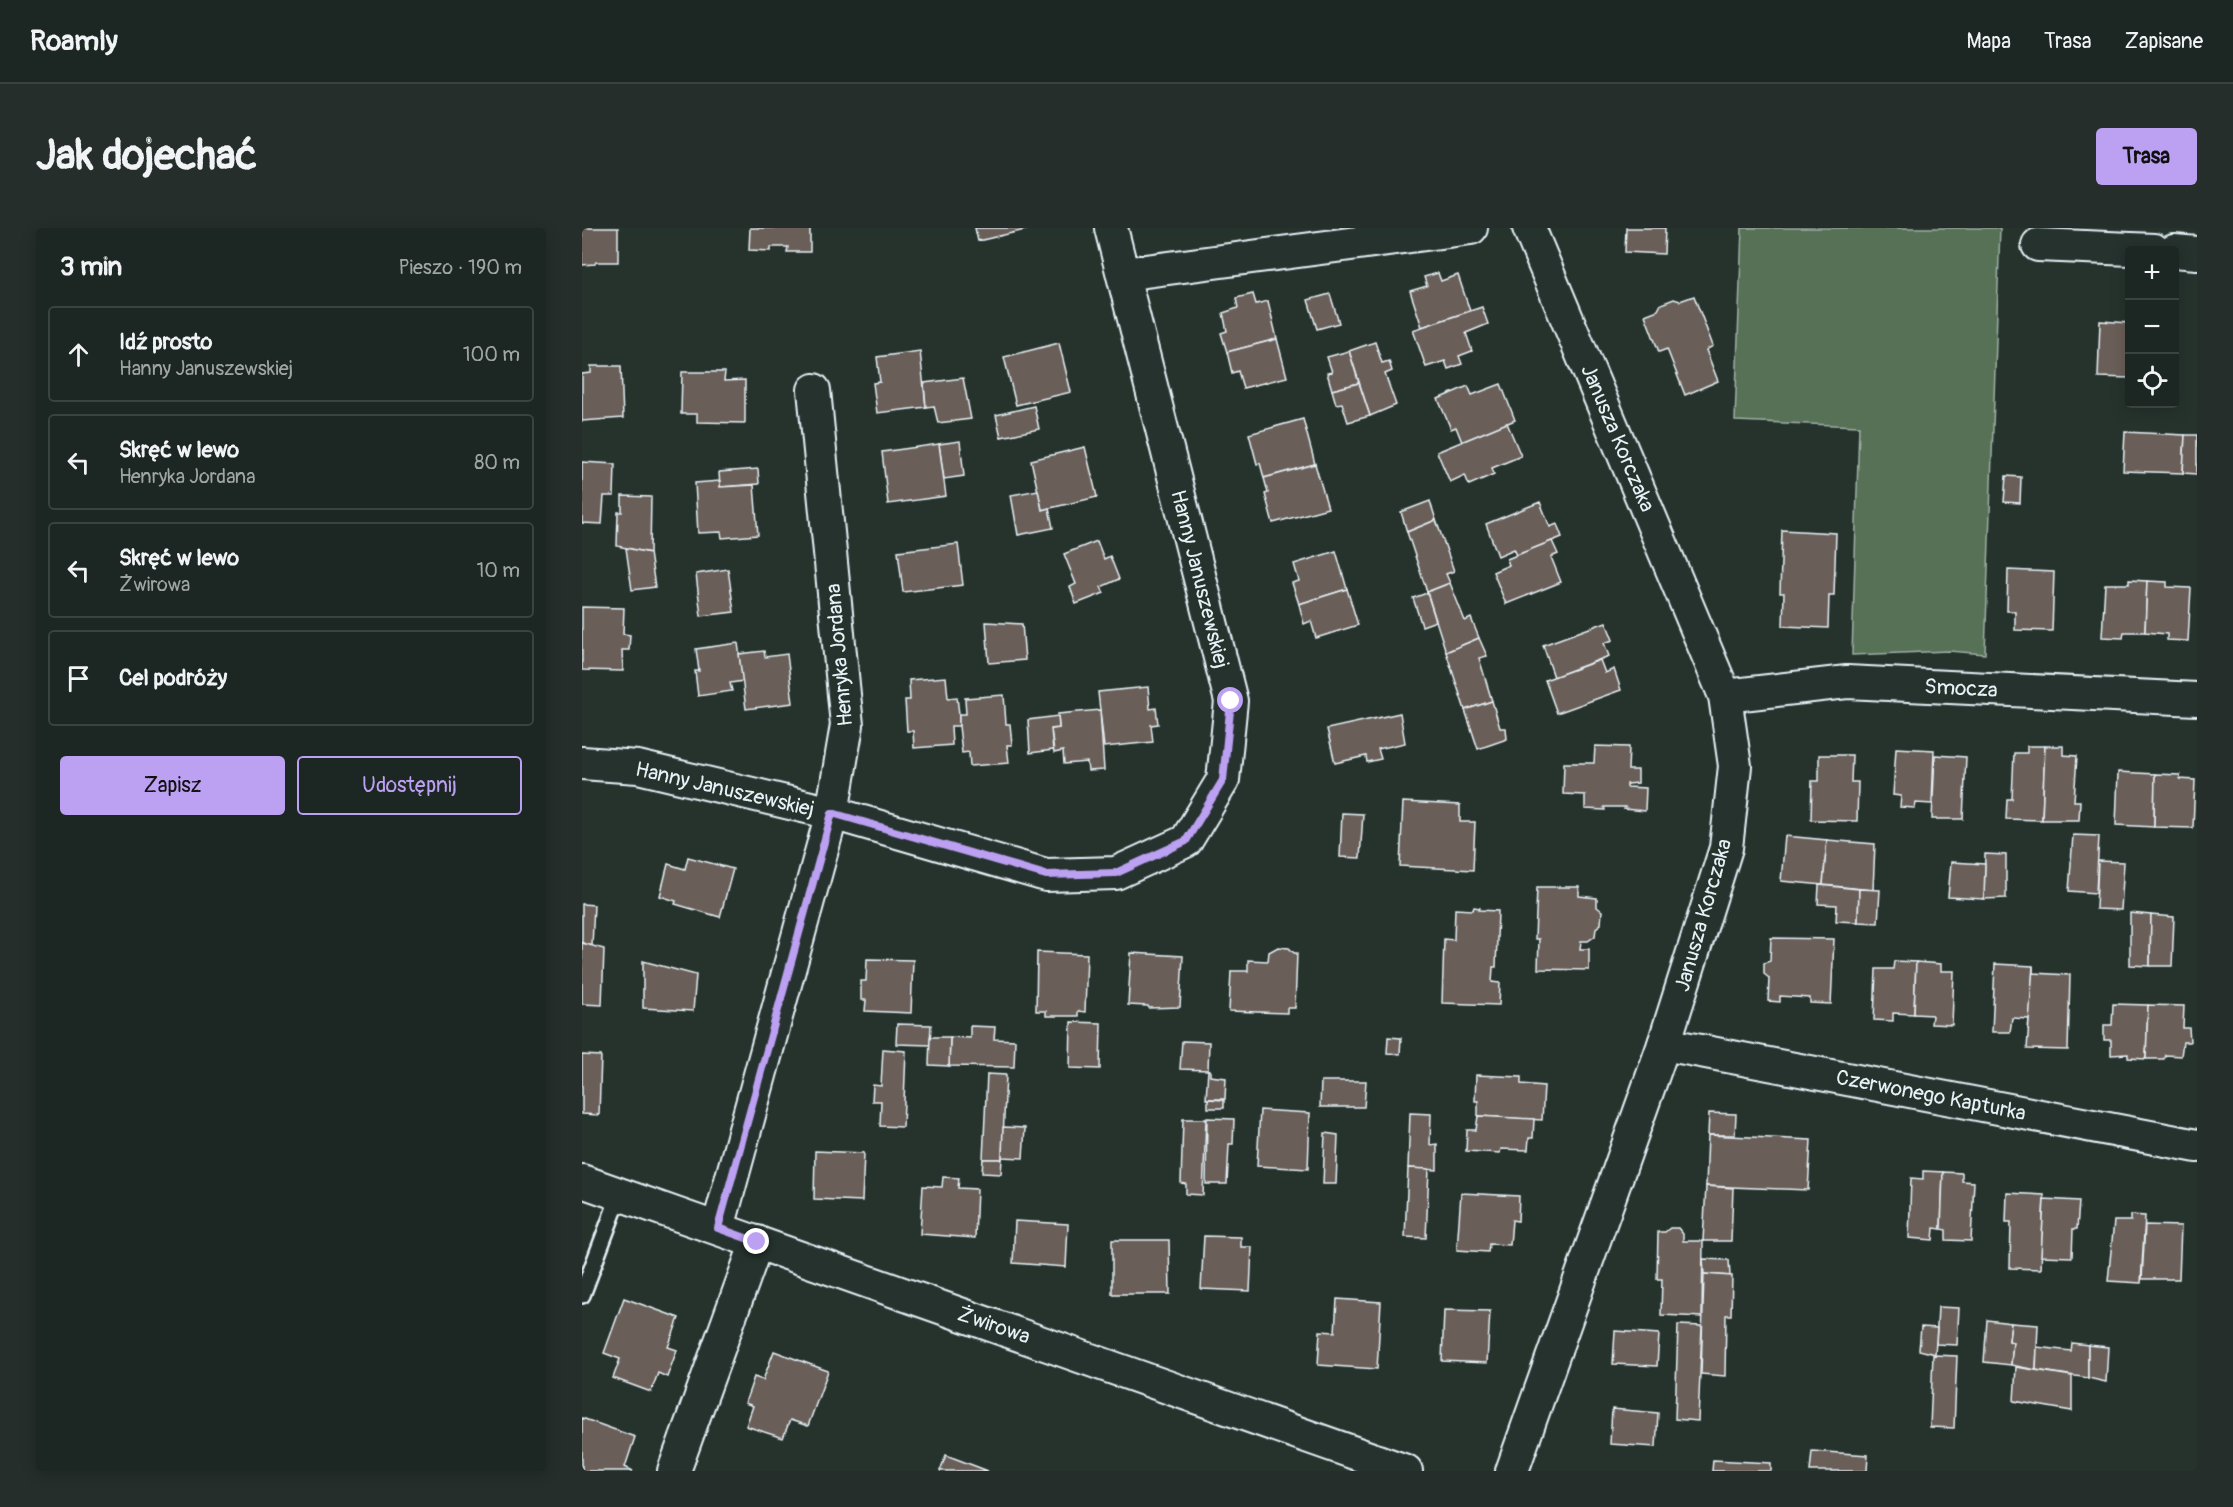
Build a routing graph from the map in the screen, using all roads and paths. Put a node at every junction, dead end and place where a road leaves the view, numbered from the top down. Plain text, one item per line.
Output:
1 (1111, 228) edge
2 (1471, 228) edge
3 (1529, 228) edge
4 (2038, 245) dead end
5 (2125, 249) edge
6 (2179, 252) edge
7 (2197, 253) edge
8 (1123, 274) junction
9 (814, 390) dead end
10 (1725, 696) junction
11 (2197, 699) edge
12 (582, 763) edge
13 (832, 813) junction
14 (1664, 1044) junction
15 (2197, 1146) edge
16 (582, 1181) edge
17 (620, 1194) junction
18 (718, 1228) junction
19 (757, 1242) junction
20 (582, 1295) edge
21 (674, 1471) edge
22 (1406, 1471) edge
23 (1512, 1471) edge

1 - 8 street, Hanny Januszewskiej
2 - 8 street
3 - 10 street, Janusza Korczaka
4 - 5 street
6 - 7 street
8 - 13 street, Hanny Januszewskiej
9 - 13 street, Henryka Jordana
10 - 11 street, Smocza
10 - 14 street, Janusza Korczaka
12 - 13 street, Hanny Januszewskiej
13 - 18 street, Henryka Jordana
14 - 15 street, Czerwonego Kapturka
14 - 23 street, Janusza Korczaka
16 - 17 street, Żwirowa
17 - 18 street, Żwirowa
17 - 20 lane
18 - 19 street, Żwirowa
19 - 21 street
19 - 22 street, Żwirowa

